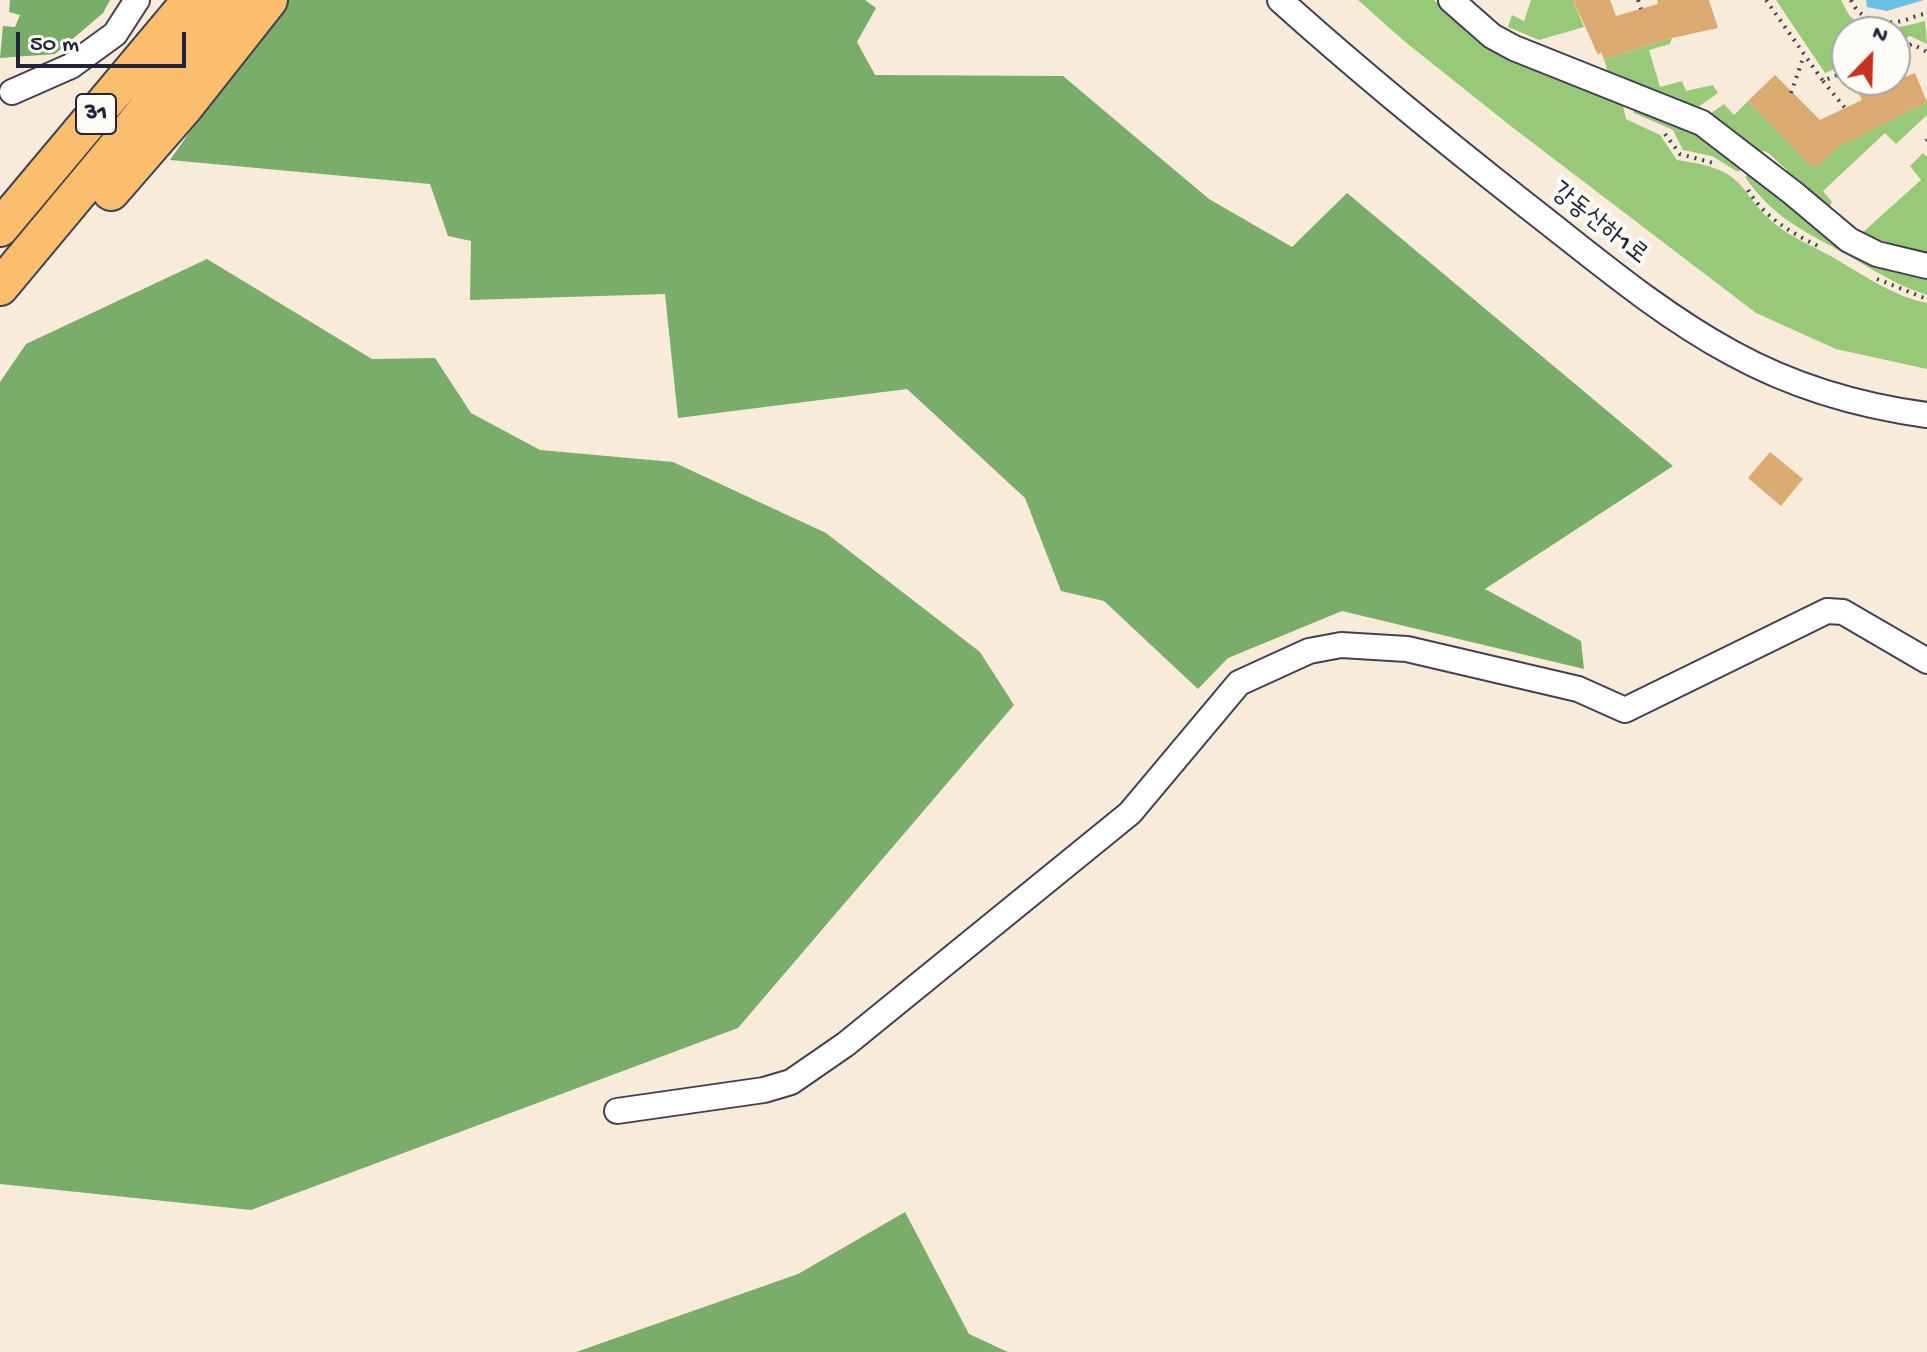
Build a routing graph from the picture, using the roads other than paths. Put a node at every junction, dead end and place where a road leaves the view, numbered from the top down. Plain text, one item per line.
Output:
1 (137, 0) edge
2 (232, 0) edge
3 (269, 0) edge
4 (1280, 0) edge
5 (1451, 0) edge
6 (184, 7) edge
7 (12, 92) dead end
8 (0, 228) edge
9 (29, 252) junction
10 (1927, 266) edge
11 (0, 287) edge
12 (1927, 415) edge
13 (1927, 661) edge
14 (617, 1111) dead end

1 - 7 street
2 - 9 highway
3 - 9 highway
4 - 12 street, 강동산하1로
5 - 10 street
6 - 8 highway, 31
9 - 11 highway
13 - 14 street

